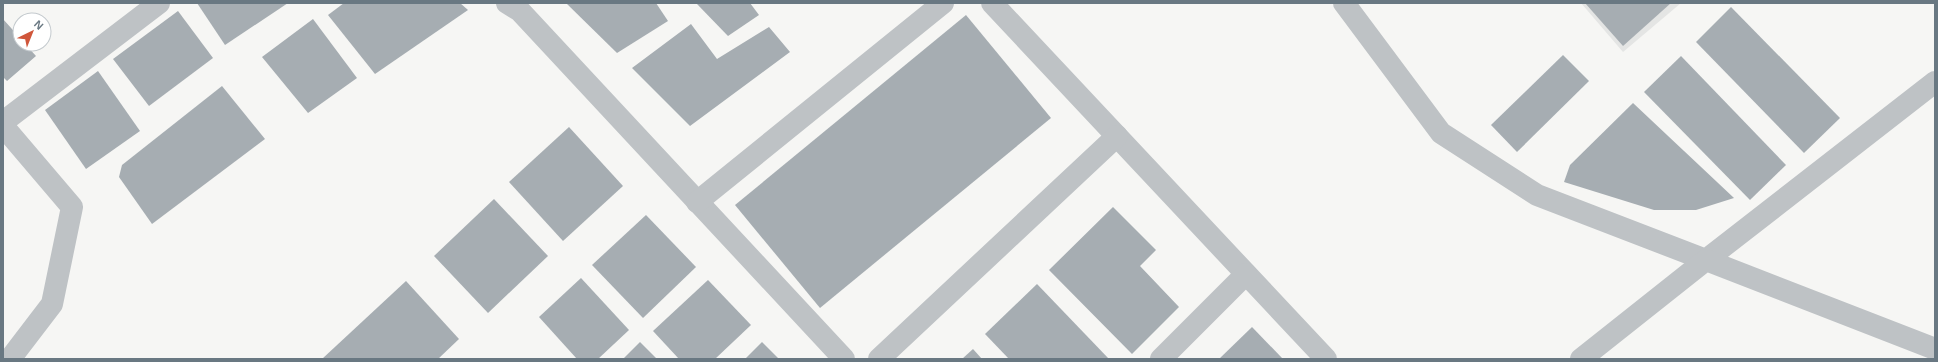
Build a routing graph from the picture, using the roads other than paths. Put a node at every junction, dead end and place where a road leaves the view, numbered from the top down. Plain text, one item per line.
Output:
1 (159, 3) edge
2 (507, 3) edge
3 (942, 3) edge
4 (992, 3) edge
5 (1344, 3) edge
6 (1935, 82) edge
7 (3, 122) edge
8 (3, 126) edge
9 (1117, 136) junction
10 (697, 202) junction
11 (1706, 260) junction
12 (1246, 274) junction
13 (1935, 349) edge
14 (10, 359) edge
15 (844, 359) edge
16 (879, 359) edge
17 (1161, 359) edge
18 (1326, 359) edge
19 (1581, 359) edge

1 - 7 street
2 - 10 street
3 - 10 street
4 - 9 street
5 - 11 street
6 - 11 street
8 - 14 street
9 - 12 street
9 - 16 street
10 - 15 street
11 - 13 street
11 - 19 street
12 - 17 street
12 - 18 street

